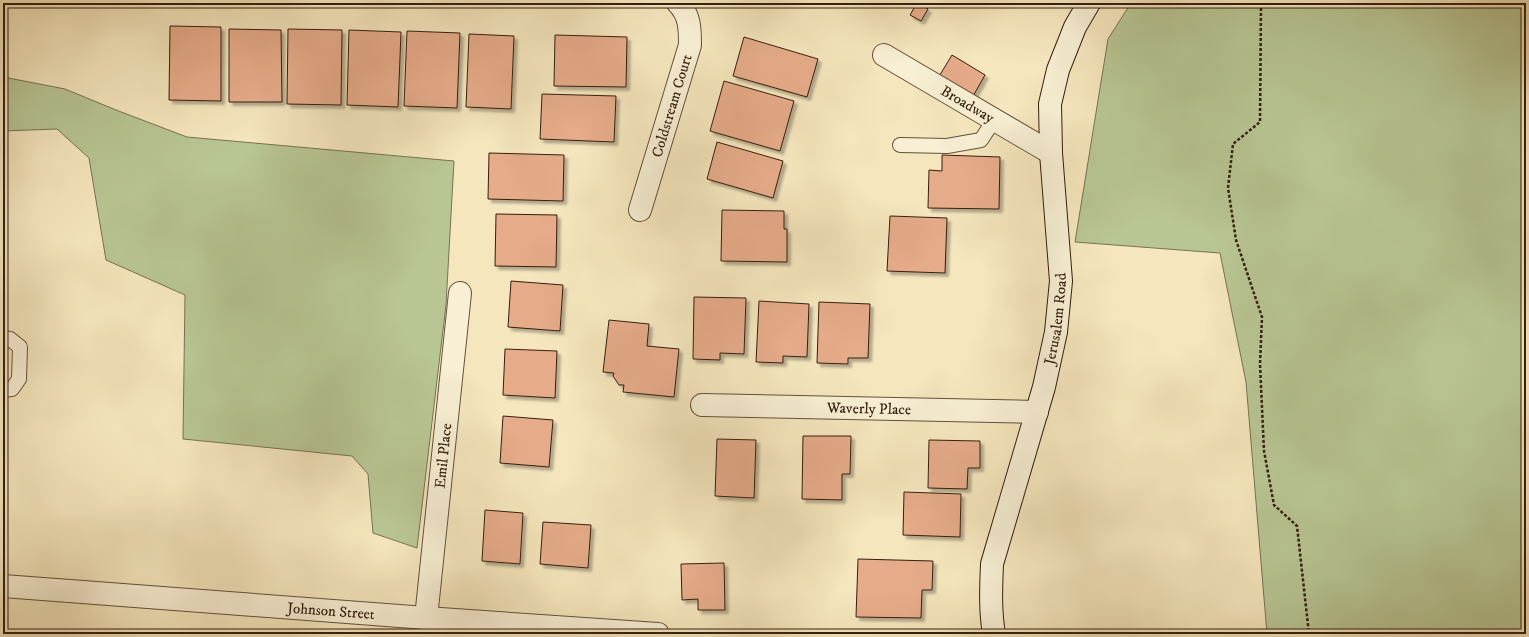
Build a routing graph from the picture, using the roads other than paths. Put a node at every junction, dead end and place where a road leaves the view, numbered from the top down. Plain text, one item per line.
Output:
1 (678, 3) edge
2 (1089, 3) edge
3 (884, 55) dead end
4 (994, 120) junction
5 (900, 145) dead end
6 (1051, 154) junction
7 (640, 210) dead end
8 (460, 293) dead end
9 (3, 338) edge
10 (3, 390) edge
11 (702, 405) dead end
12 (1036, 412) junction
13 (3, 586) edge
14 (426, 618) junction
15 (658, 634) edge
16 (994, 634) edge

1 - 7 street, Coldstream Court
2 - 6 street, Jerusalem Road
3 - 4 street, Broadway
4 - 5 lane
4 - 6 street, Broadway
6 - 12 street, Jerusalem Road
8 - 14 street, Emil Place
9 - 10 lane
11 - 12 street, Waverly Place
12 - 16 street, Jerusalem Road
13 - 14 street, Johnson Street
14 - 15 street, Johnson Street

